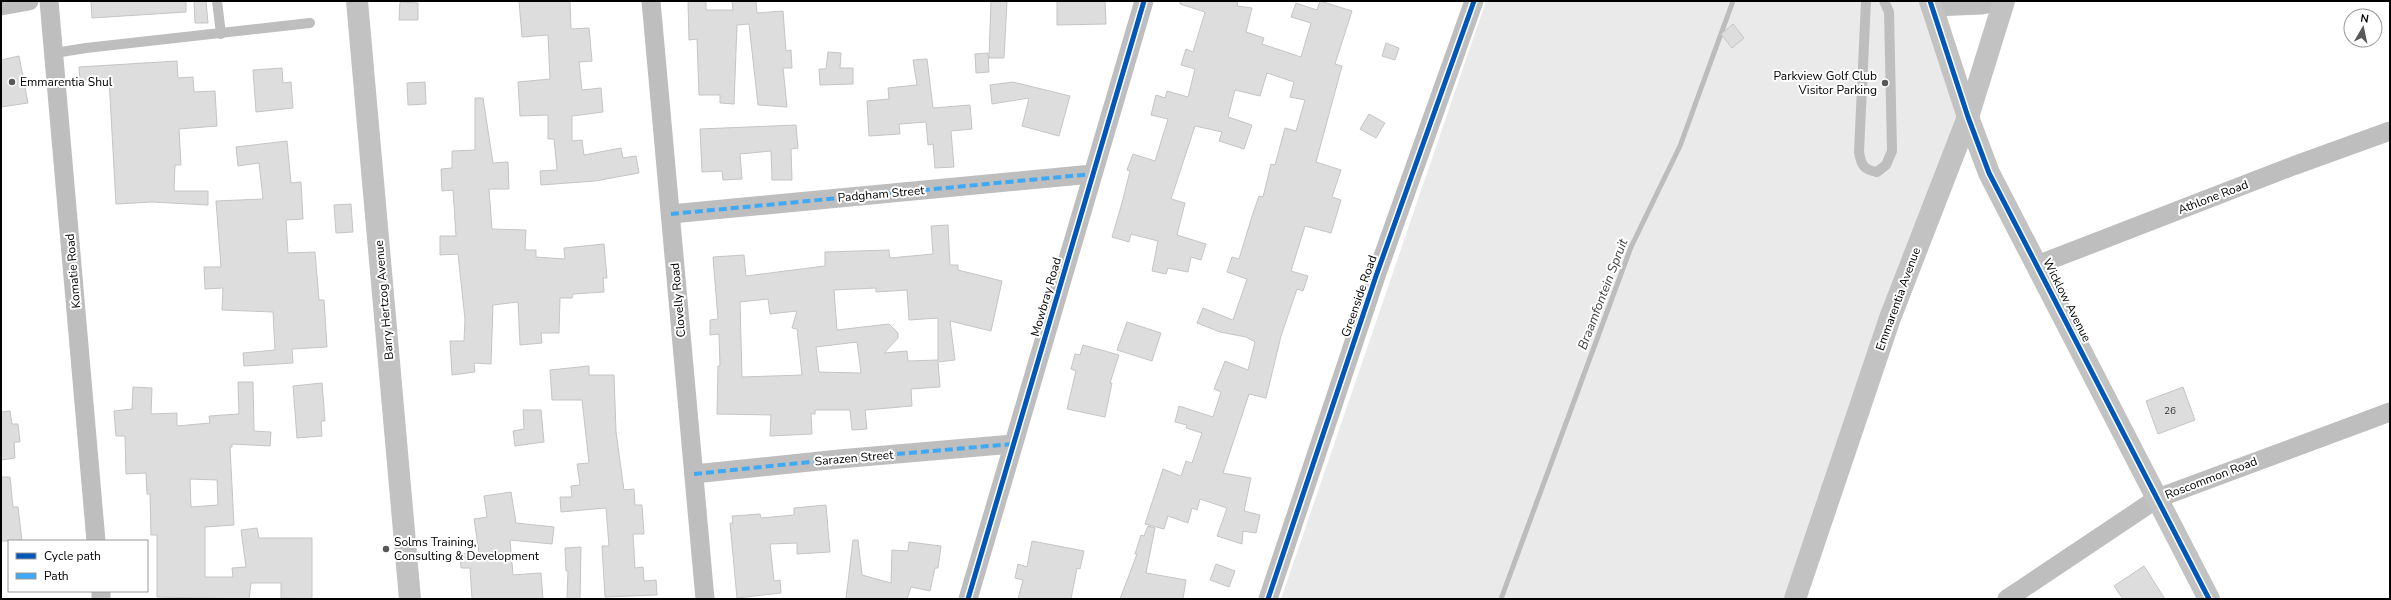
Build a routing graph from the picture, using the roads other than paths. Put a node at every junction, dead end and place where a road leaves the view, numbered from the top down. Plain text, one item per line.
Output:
1 (29, 1) edge
2 (49, 1) edge
3 (217, 1) edge
4 (357, 1) edge
5 (651, 1) edge
6 (1144, 1) edge
7 (1474, 1) edge
8 (1866, 1) edge
9 (1884, 1) edge
10 (2000, 1) edge
11 (2004, 1) edge
12 (1966, 3) edge
13 (1931, 4) edge
14 (1, 6) edge
15 (310, 23) dead end
16 (221, 34) junction
17 (55, 53) junction
18 (1968, 117) junction
19 (2390, 131) edge
20 (1092, 174) junction
21 (671, 214) junction
22 (2037, 265) junction
23 (2390, 412) edge
24 (1013, 444) junction
25 (694, 474) junction
26 (2158, 498) junction
27 (96, 540) edge
28 (410, 599) edge
29 (705, 599) edge
30 (968, 599) edge
31 (1268, 599) edge
32 (1794, 599) edge
33 (2007, 599) edge
34 (2209, 599) edge

1 - 14 street
2 - 17 street, Komatie Road
3 - 16 lane
4 - 28 street, Barry Hertzog Avenue
5 - 21 street, Clovelly Road
6 - 20 street, Mowbray Road
7 - 31 street, Greenside Road
8 - 9 lane
10 - 12 street
11 - 18 street, Emmarentia Avenue
12 - 13 street
13 - 18 street, Wicklow Avenue
15 - 16 lane
16 - 17 lane
17 - 27 street, Komatie Road
18 - 22 street, Wicklow Avenue
18 - 32 street, Emmarentia Avenue
19 - 22 street, Athlone Road
20 - 21 street, Padgham Street
20 - 24 street, Mowbray Road
21 - 25 street, Clovelly Road
22 - 26 street, Wicklow Avenue
23 - 26 street, Roscommon Road
24 - 25 street, Sarazen Street
24 - 30 street, Mowbray Road
25 - 29 street, Clovelly Road
26 - 33 street, Roscommon Road
26 - 34 street, Wicklow Avenue

